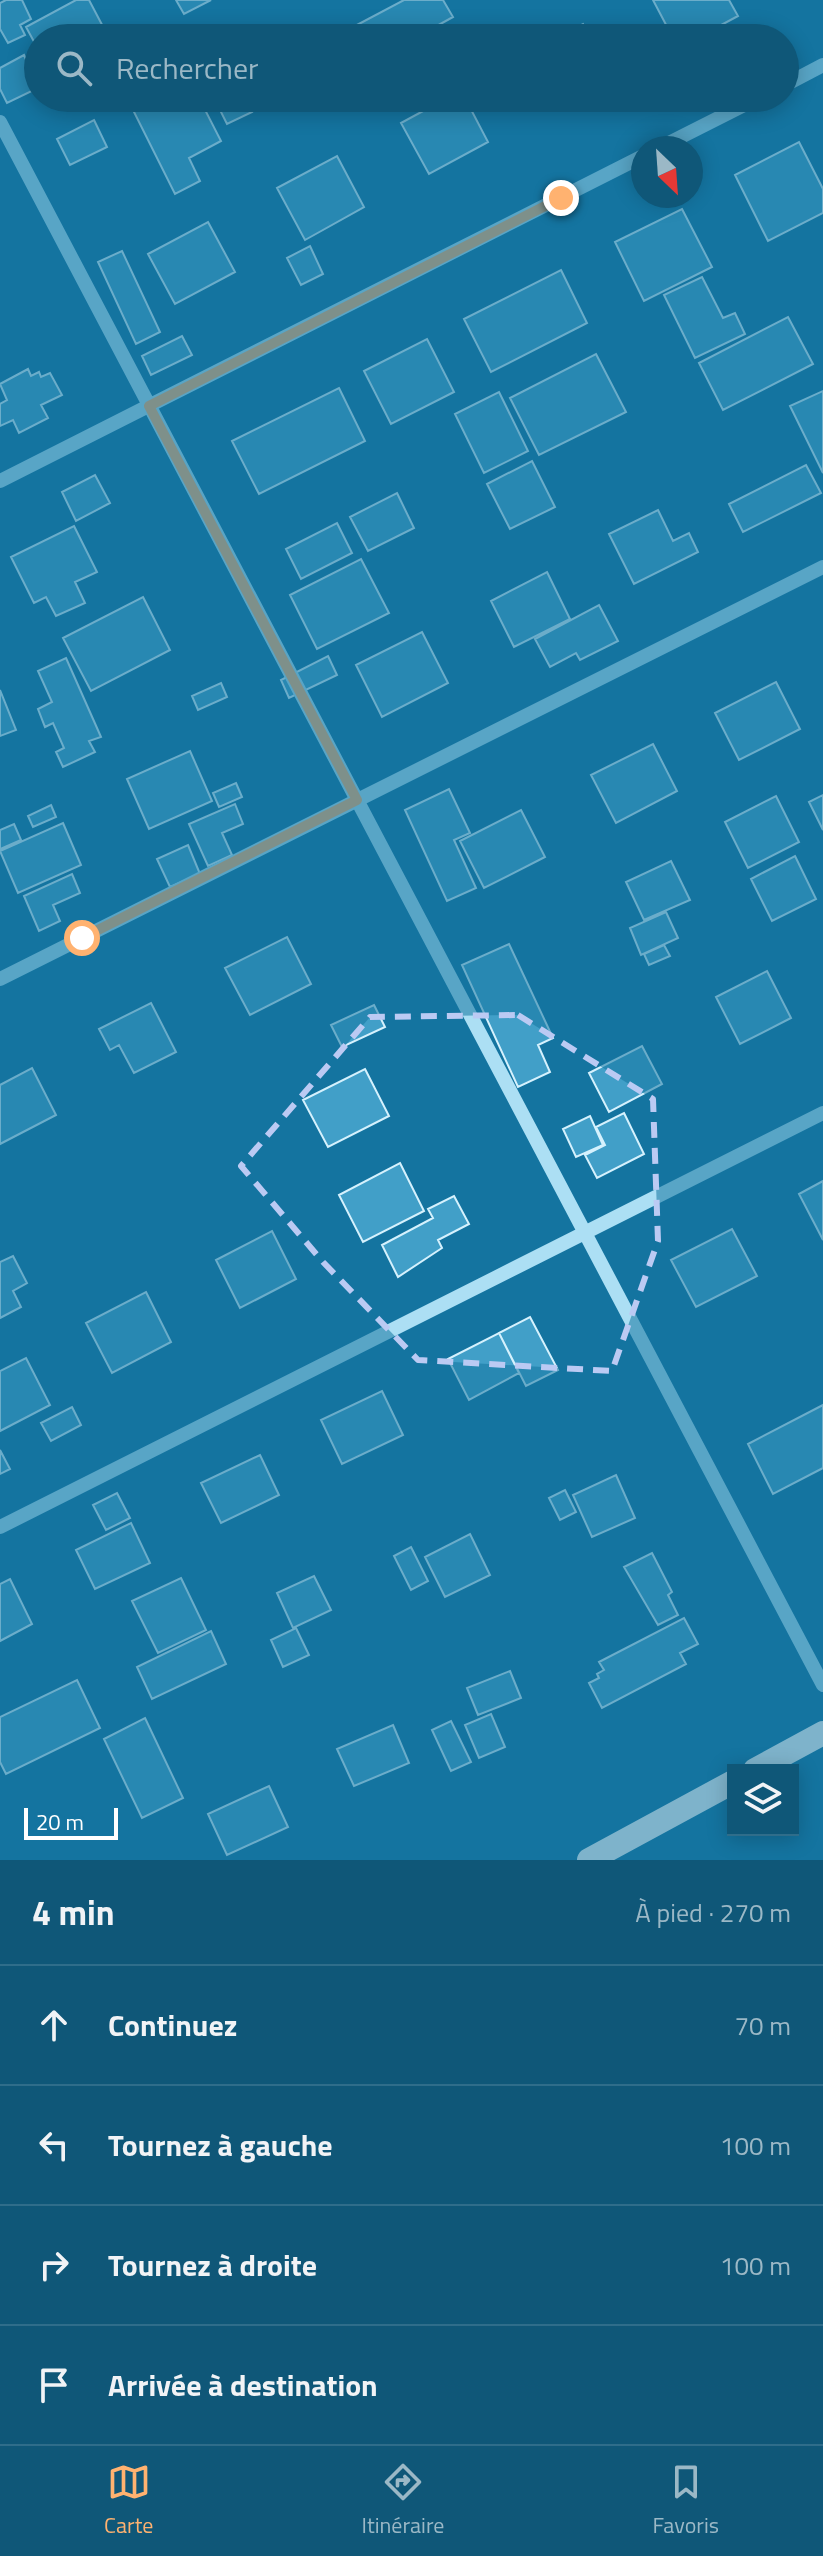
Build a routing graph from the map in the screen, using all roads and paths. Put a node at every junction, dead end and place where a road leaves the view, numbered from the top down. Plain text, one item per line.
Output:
1 (823, 65) edge
2 (799, 78) edge
3 (730, 112) edge
4 (0, 122) edge
5 (683, 136) edge
6 (631, 162) edge
7 (149, 406) junction
8 (0, 481) edge
9 (823, 567) edge
10 (357, 800) junction
11 (0, 979) edge
12 (823, 1113) edge
13 (585, 1233) junction
14 (0, 1527) edge
15 (823, 1685) edge
16 (823, 1733) edge
17 (766, 1764) edge
18 (727, 1785) edge
19 (589, 1860) edge

1 - 2 street
3 - 5 street
4 - 7 street
6 - 7 street
7 - 8 street
7 - 10 street
9 - 10 street
10 - 11 street
10 - 13 street
12 - 13 street
13 - 14 street
13 - 15 street
16 - 17 highway
18 - 19 highway

